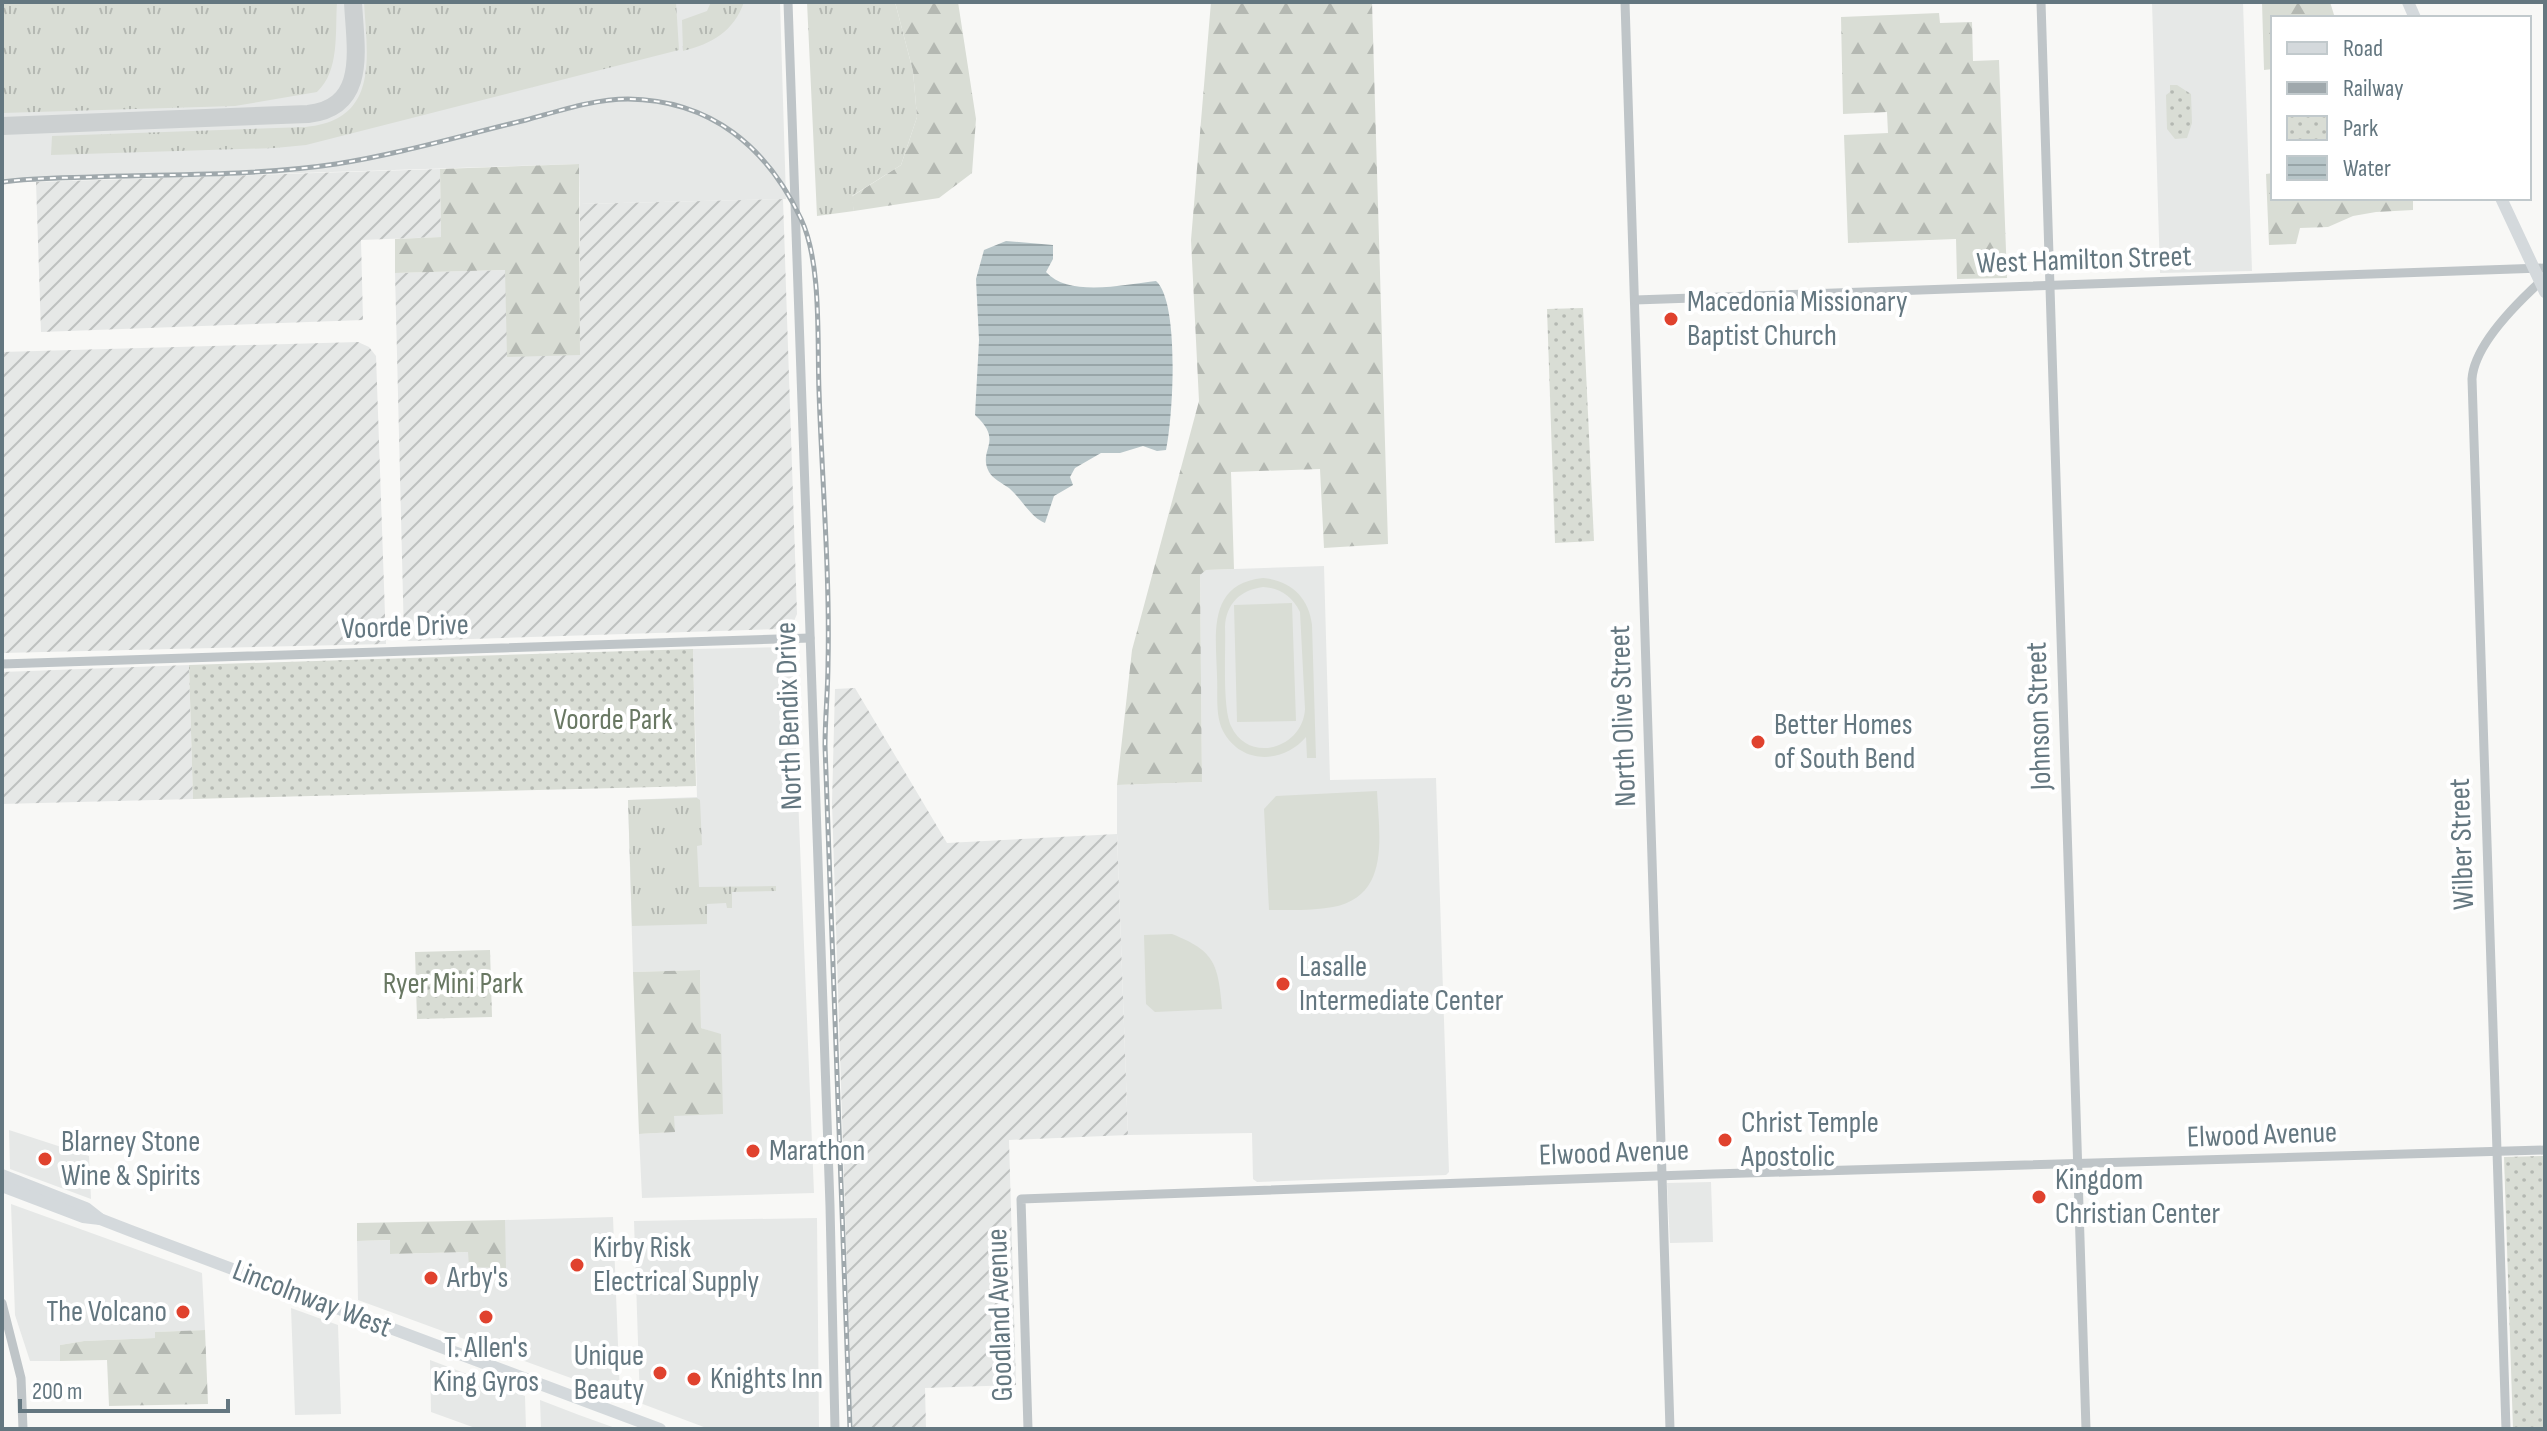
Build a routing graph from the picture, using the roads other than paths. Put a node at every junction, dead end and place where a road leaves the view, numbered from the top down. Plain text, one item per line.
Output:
1 (788, 2) edge
2 (1625, 2) edge
3 (2041, 2) edge
4 (2502, 200) edge
5 (2540, 269) edge
6 (2049, 286) junction
7 (2543, 287) edge
8 (1635, 300) junction
9 (810, 638) junction
10 (2, 664) edge
11 (2545, 1150) edge
12 (2495, 1152) junction
13 (2077, 1164) junction
14 (2, 1175) edge
15 (1662, 1175) junction
16 (2, 1186) edge
17 (1021, 1199) joint
18 (100, 1219) junction
19 (2, 1303) edge
20 (23, 1429) edge
21 (660, 1429) edge
22 (835, 1429) edge
23 (1028, 1429) edge
24 (1670, 1429) edge
25 (2086, 1429) edge
26 (2506, 1429) edge

1 - 9 street, North Bendix Drive
2 - 8 street, North Olive Street
3 - 6 street, Johnson Street
4 - 5 main road
5 - 6 street, West Hamilton Street
5 - 7 main road
6 - 8 street, West Hamilton Street
6 - 13 street, Johnson Street
7 - 12 street, Wilber Street
8 - 15 street, North Olive Street
9 - 10 street, Voorde Drive
9 - 22 street, North Bendix Drive
11 - 12 street, Elwood Avenue
12 - 13 street, Elwood Avenue
12 - 26 street, Wilber Street
13 - 15 street, Elwood Avenue
13 - 25 street, Johnson Street
14 - 18 main road, Lincolnway West
15 - 17 street, Elwood Avenue
15 - 24 street, North Olive Street
16 - 18 main road, Lincolnway West
17 - 23 street, Goodland Avenue
18 - 21 main road, Lincolnway West
19 - 20 street

